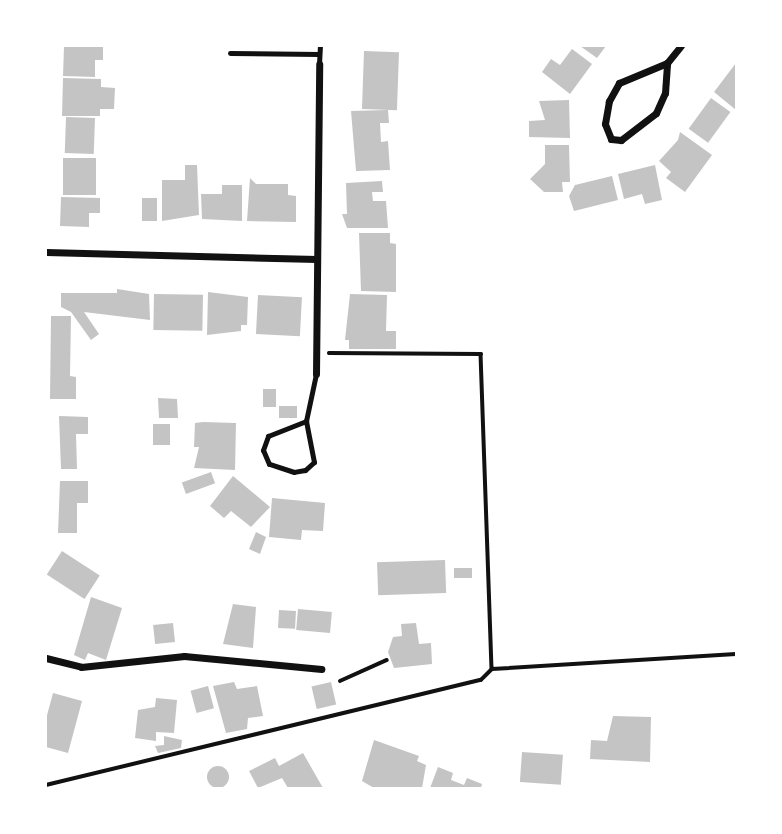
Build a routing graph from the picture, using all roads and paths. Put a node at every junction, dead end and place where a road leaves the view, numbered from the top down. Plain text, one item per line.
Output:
1 (320, 46) edge
2 (681, 46) edge
3 (230, 53) dead end
4 (319, 54) junction
5 (667, 63) junction
6 (319, 64) joint
7 (46, 252) edge
8 (317, 259) junction
9 (316, 353) junction
10 (316, 374) joint
11 (306, 421) junction
12 (737, 654) edge
13 (46, 658) edge
14 (387, 660) dead end
15 (321, 669) dead end
16 (492, 669) junction
17 (340, 681) dead end
18 (46, 785) edge

1 - 4 lane
2 - 5 street
3 - 4 lane
4 - 6 lane
5 - 5 street
6 - 8 street
7 - 8 street
8 - 9 street
9 - 10 street
9 - 16 path
10 - 11 lane
11 - 11 lane
12 - 16 path
13 - 15 street
14 - 17 path
16 - 18 path

